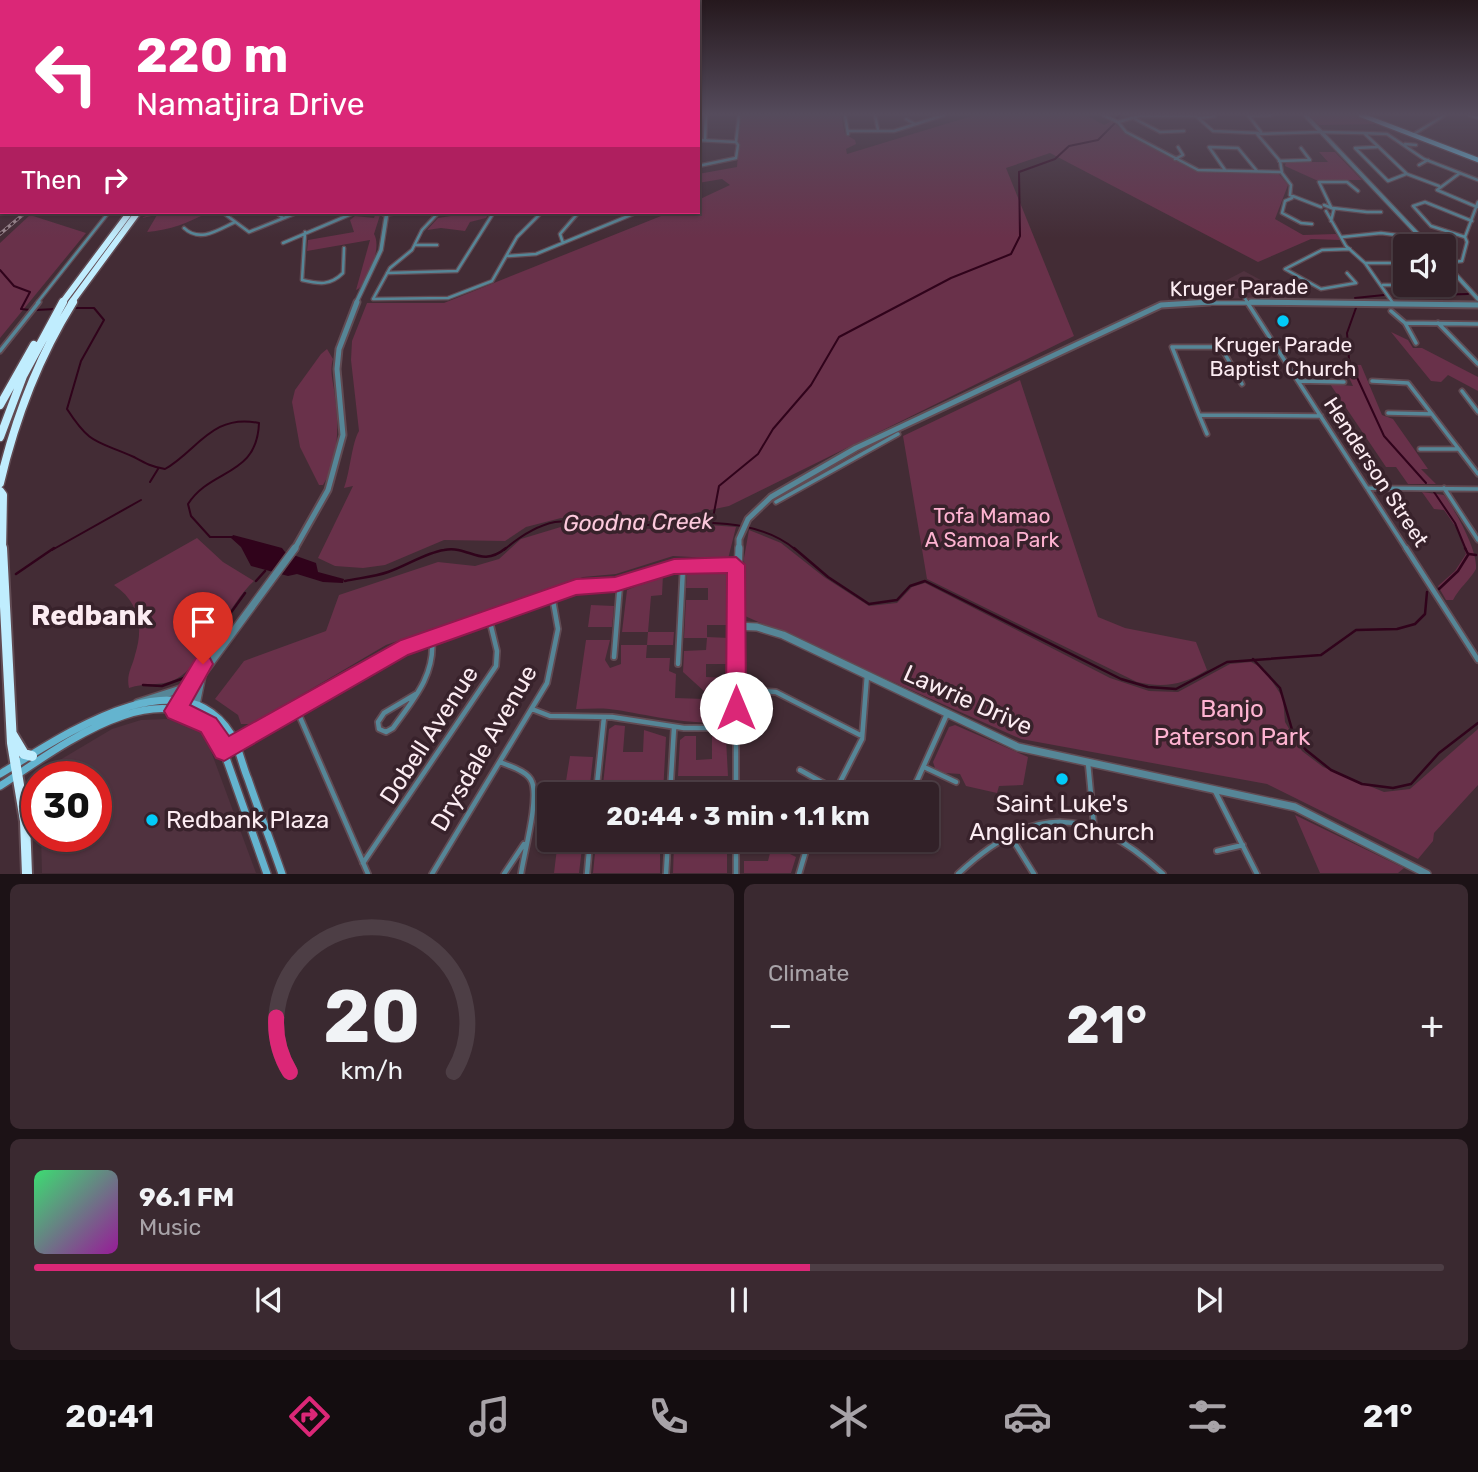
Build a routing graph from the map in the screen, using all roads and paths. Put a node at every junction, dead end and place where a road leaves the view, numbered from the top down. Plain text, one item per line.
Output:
1 (737, 156) edge
2 (1169, 156) edge
3 (1181, 156) edge
4 (1215, 156) edge
5 (1244, 156) edge
6 (1276, 156) edge
7 (1307, 156) edge
8 (1343, 156) edge
9 (1363, 156) edge
10 (1387, 156) edge
11 (1417, 156) edge
12 (1175, 159) junction
13 (1279, 160) junction
14 (1428, 160) junction
15 (1419, 165) dead end
16 (700, 166) edge
17 (1225, 170) junction
18 (1257, 171) junction
19 (1281, 172) junction
20 (1460, 173) junction
21 (1407, 174) junction
22 (1478, 180) edge
23 (1438, 186) junction
24 (1357, 191) dead end
25 (1292, 198) junction
26 (1477, 204) edge
27 (1324, 205) junction
28 (1333, 208) junction
29 (1326, 211) junction
30 (1381, 212) dead end
31 (107, 214) edge
32 (129, 214) edge
33 (136, 214) edge
34 (225, 214) edge
35 (278, 214) edge
36 (294, 214) edge
37 (353, 214) edge
38 (386, 214) edge
39 (437, 214) edge
40 (493, 214) edge
41 (540, 214) edge
42 (577, 214) edge
43 (630, 214) edge
44 (283, 218) junction
45 (1331, 221) junction
46 (1472, 221) junction
47 (235, 222) junction
48 (1312, 224) dead end
49 (184, 228) dead end
50 (305, 232) junction
51 (1418, 234) edge
52 (1393, 235) edge
53 (1342, 237) junction
54 (1465, 237) junction
55 (283, 243) dead end
56 (563, 243) junction
57 (415, 245) junction
58 (437, 245) dead end
59 (344, 248) dead end
60 (1350, 249) junction
61 (508, 256) junction
62 (1456, 261) edge
63 (1365, 262) junction
64 (1393, 263) edge
65 (1347, 272) dead end
66 (387, 273) junction
67 (1456, 273) edge
68 (1456, 275) edge
69 (1383, 285) junction
70 (1393, 285) edge
71 (1246, 299) junction
72 (1393, 300) junction
73 (66, 301) junction
74 (1477, 301) edge
75 (1391, 311) dead end
76 (54, 316) junction
77 (1405, 323) junction
78 (1438, 323) junction
79 (1478, 324) edge
80 (1416, 343) dead end
81 (1221, 346) junction
82 (1277, 347) junction
83 (0, 351) edge
84 (1478, 364) edge
85 (1298, 380) junction
86 (1372, 381) dead end
87 (1344, 382) dead end
88 (1242, 384) dead end
89 (1462, 391) dead end
90 (0, 405) edge
91 (1478, 412) edge
92 (1388, 413) dead end
93 (1432, 414) junction
94 (1199, 415) junction
95 (1321, 416) junction
96 (898, 434) dead end
97 (1207, 434) dead end
98 (0, 437) edge
99 (856, 448) junction
100 (1420, 449) dead end
101 (1459, 449) junction
102 (862, 454) junction
103 (1478, 474) edge
104 (0, 483) edge
105 (1367, 488) junction
106 (1444, 488) junction
107 (1478, 489) edge
108 (0, 491) edge
109 (776, 502) dead end
110 (1476, 528) edge
111 (1478, 540) edge
112 (736, 565) junction
113 (683, 566) junction
114 (274, 575) junction
115 (620, 583) junction
116 (552, 595) junction
117 (489, 618) junction
118 (736, 626) junction
119 (432, 638) junction
120 (614, 657) dead end
121 (1478, 660) edge
122 (678, 664) dead end
123 (204, 668) junction
124 (867, 675) junction
125 (189, 685) junction
126 (736, 689) junction
127 (416, 694) junction
128 (181, 701) junction
129 (134, 704) junction
130 (197, 705) junction
131 (296, 708) junction
132 (532, 709) junction
133 (175, 711) junction
134 (947, 714) junction
135 (604, 717) junction
136 (674, 728) junction
137 (736, 728) junction
138 (12, 734) junction
139 (862, 736) junction
140 (235, 743) junction
141 (224, 751) junction
142 (32, 756) junction
143 (500, 762) junction
144 (1088, 763) junction
145 (924, 767) junction
146 (800, 770) dead end
147 (16, 771) junction
148 (0, 774) edge
149 (597, 782) edge
150 (671, 782) edge
151 (736, 782) edge
152 (819, 782) edge
153 (840, 782) edge
154 (917, 782) edge
155 (956, 782) dead end
156 (0, 786) edge
157 (1214, 790) junction
158 (1094, 826) junction
159 (1008, 832) junction
160 (524, 844) junction
161 (1243, 845) junction
162 (1217, 851) dead end
163 (589, 852) edge
164 (667, 852) edge
165 (736, 852) edge
166 (805, 852) edge
167 (363, 863) junction
168 (27, 873) edge
169 (267, 873) edge
170 (282, 873) edge
171 (368, 873) edge
172 (432, 873) edge
173 (504, 873) edge
174 (521, 873) edge
175 (587, 873) edge
176 (666, 873) edge
177 (736, 873) edge
178 (799, 873) edge
179 (958, 873) edge
180 (1034, 873) edge
181 (1163, 873) edge
182 (1257, 873) edge
183 (1427, 873) edge

1 - 16 street
2 - 12 street
3 - 12 street
4 - 17 street
5 - 18 street
6 - 13 street
7 - 13 street
8 - 51 street
9 - 21 street
10 - 21 street
11 - 14 street
12 - 17 street
13 - 19 street
14 - 15 street
14 - 20 street
17 - 18 street
18 - 19 street
19 - 25 street
20 - 22 street
20 - 23 street
21 - 23 street
23 - 26 street
24 - 27 street
25 - 27 street
25 - 48 street
26 - 46 street
27 - 28 street
27 - 29 street
28 - 29 street
28 - 30 street
28 - 45 street
29 - 45 street
31 - 83 street
32 - 73 highway
33 - 73 highway
34 - 47 street
35 - 44 street
36 - 44 street
37 - 50 street
38 - 114 street
39 - 57 street
40 - 66 street
41 - 61 street
42 - 56 street
43 - 56 street
44 - 47 street
45 - 53 street
46 - 54 street
46 - 54 street
47 - 49 street
50 - 55 street
50 - 59 street
52 - 53 street
53 - 60 street
54 - 62 street
56 - 61 street
57 - 58 street
57 - 66 street
60 - 63 street
60 - 65 street
61 - 66 street
63 - 64 street
63 - 69 street
67 - 74 street
68 - 74 street
69 - 70 street
69 - 72 street
71 - 72 street, Kruger Parade
71 - 82 street, Henderson Street
71 - 99 street, Kruger Parade
72 - 74 street, Kruger Parade
73 - 76 highway
73 - 104 highway
75 - 77 street
76 - 90 highway
76 - 98 highway
77 - 78 street
77 - 80 street
78 - 79 street
78 - 84 street
81 - 82 street
81 - 88 street
81 - 94 street
82 - 85 street, Henderson Street
85 - 87 street
85 - 95 street, Henderson Street
86 - 93 street
89 - 91 street
92 - 93 street
93 - 101 street
94 - 95 street
94 - 97 street
95 - 105 street, Henderson Street
96 - 102 street
99 - 102 street
99 - 112 street, Kruger Parade
100 - 101 street
101 - 103 street
102 - 109 street
105 - 106 street
105 - 121 street, Henderson Street
106 - 107 street
106 - 110 street
108 - 138 highway
110 - 111 street
112 - 113 street
112 - 118 street
113 - 115 street
113 - 122 street
114 - 123 street
114 - 125 street
115 - 116 street
115 - 120 street
116 - 117 street
116 - 132 street, Drysdale Avenue
117 - 119 street
117 - 167 street, Dobell Avenue
118 - 124 street, Lawrie Drive
118 - 126 street
119 - 127 street
119 - 131 street
123 - 128 street
123 - 130 street
124 - 134 street, Lawrie Drive
124 - 139 street
125 - 128 street
125 - 129 street
126 - 137 street
126 - 139 street
127 - 127 street
128 - 129 main road
128 - 130 main road
128 - 133 street
129 - 142 main road
130 - 140 main road
131 - 140 street
131 - 167 street
132 - 135 street
132 - 143 street, Drysdale Avenue
133 - 141 main road
133 - 147 main road
134 - 144 street, Lawrie Drive
134 - 145 street
135 - 136 street
135 - 149 street
136 - 137 street
136 - 150 street
137 - 151 street
138 - 142 highway
138 - 147 highway
139 - 153 street
140 - 141 street
140 - 170 main road
141 - 169 main road
142 - 147 main road
143 - 160 street
143 - 172 street, Drysdale Avenue
144 - 157 street, Lawrie Drive
144 - 158 street
145 - 154 street
145 - 155 street
146 - 152 street
147 - 148 main road
147 - 156 main road
147 - 168 highway
157 - 161 street
157 - 183 street, Lawrie Drive
158 - 159 street
158 - 181 street
159 - 179 street
159 - 180 street
160 - 173 street
160 - 174 street
161 - 162 street
161 - 182 street
163 - 175 street
164 - 176 street
165 - 177 street
166 - 178 street
167 - 171 street

